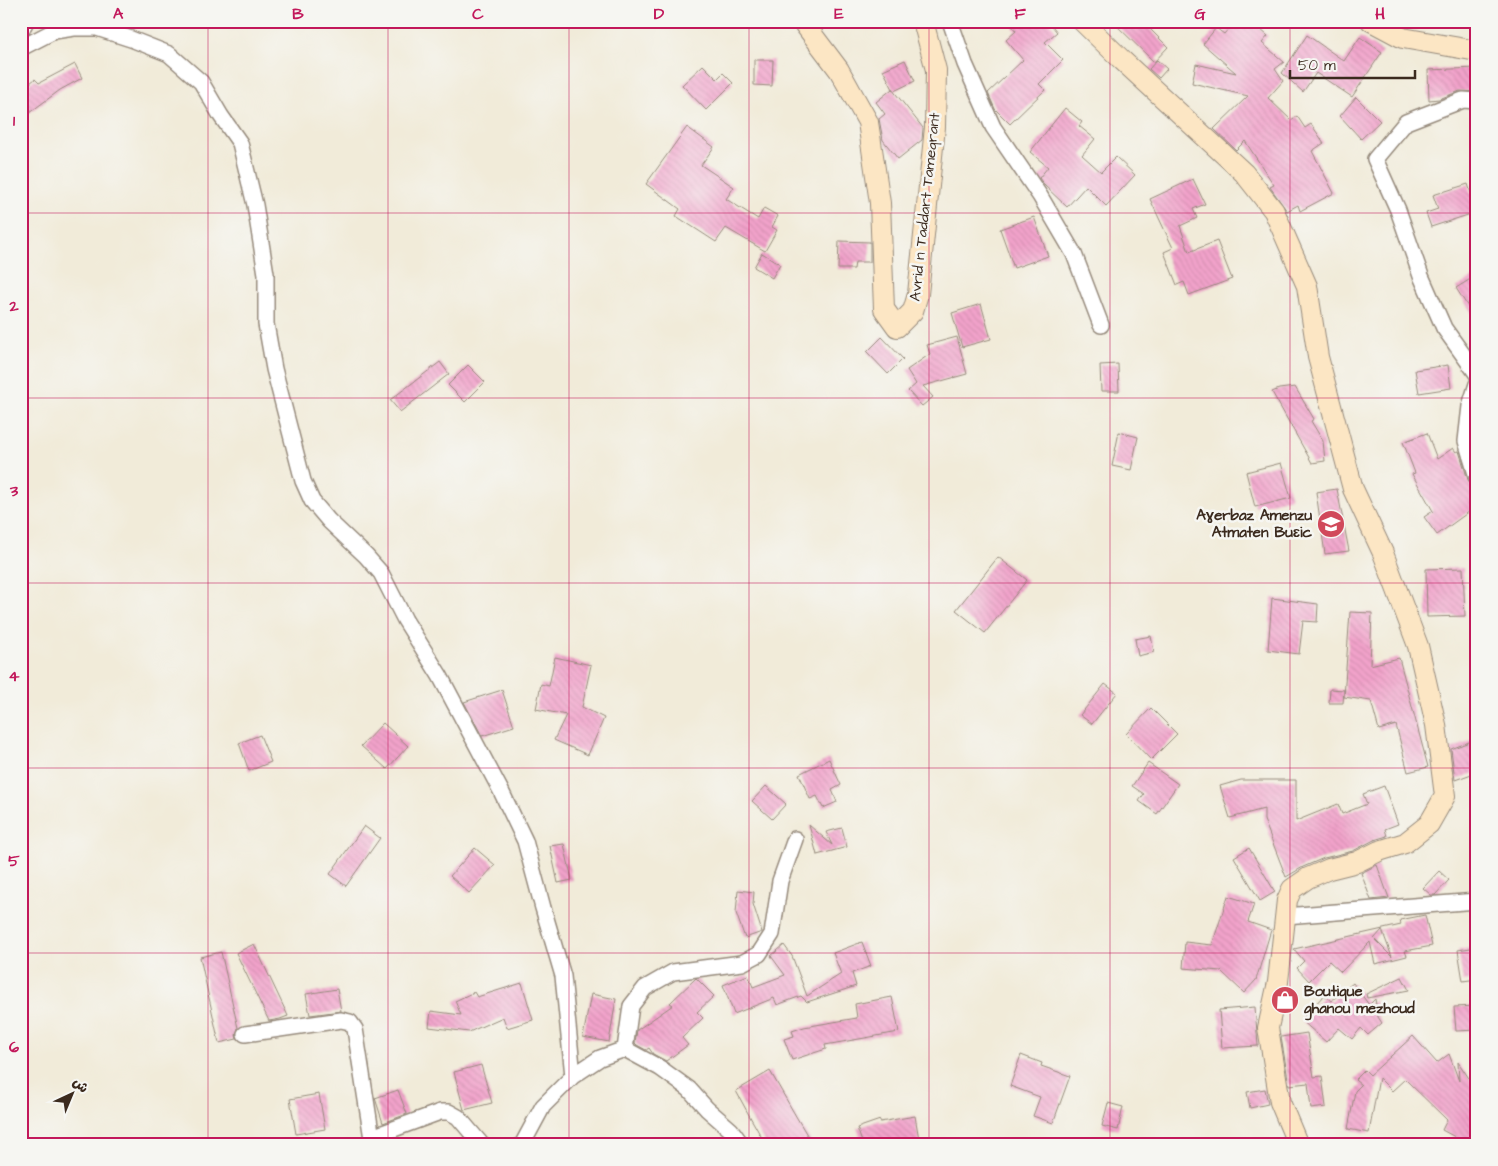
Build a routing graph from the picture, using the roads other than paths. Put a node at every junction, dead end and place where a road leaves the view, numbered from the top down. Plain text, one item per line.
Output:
1 (26, 21) edge
2 (802, 21) edge
3 (923, 21) edge
4 (950, 21) edge
5 (1082, 21) edge
6 (1371, 21) edge
7 (21, 31) edge
8 (21, 48) edge
9 (1477, 52) edge
10 (1477, 101) edge
11 (1101, 326) dead end
12 (1477, 374) edge
13 (1477, 384) edge
14 (1477, 477) edge
15 (795, 839) dead end
16 (1477, 901) edge
17 (1285, 916) junction
18 (245, 1034) dead end
19 (626, 1048) junction
20 (573, 1076) junction
21 (373, 1141) edge
22 (482, 1145) edge
23 (522, 1145) edge
24 (742, 1145) edge
25 (1298, 1145) edge

1 - 7 street
2 - 3 street, Avrid n Taddart Tameqrant
4 - 11 street
5 - 17 street
6 - 9 street
8 - 20 street
10 - 12 street
13 - 14 street
15 - 19 street
16 - 17 street
17 - 25 street
18 - 21 street
19 - 20 street
19 - 24 street
20 - 23 street
21 - 22 street

